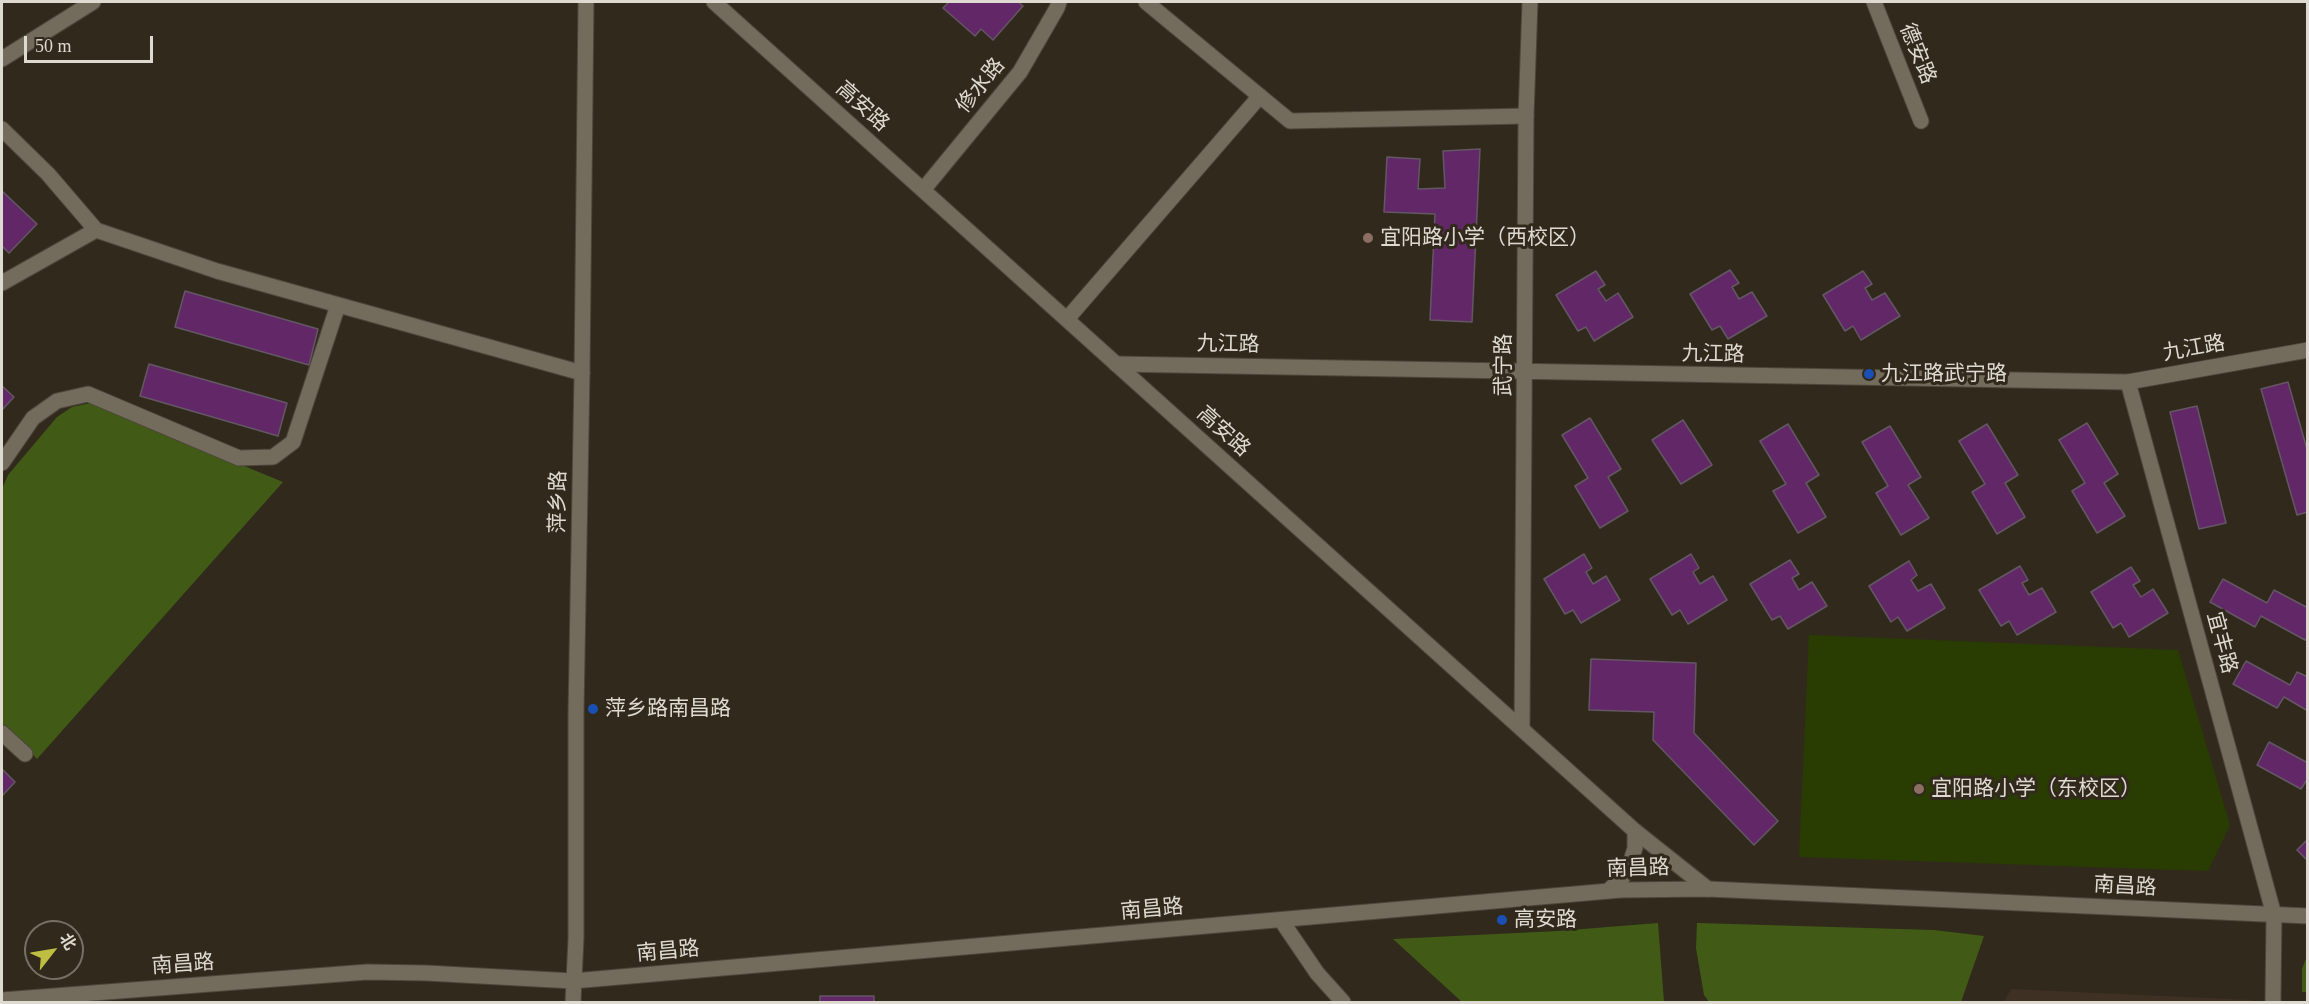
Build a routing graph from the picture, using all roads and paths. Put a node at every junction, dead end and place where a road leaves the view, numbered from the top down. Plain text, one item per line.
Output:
1 (93, 2) edge
2 (586, 2) edge
3 (714, 2) edge
4 (1059, 2) edge
5 (1146, 2) edge
6 (1530, 2) edge
7 (1874, 2) edge
8 (2, 58) edge
9 (1260, 96) junction
10 (1526, 116) junction
11 (1922, 122) dead end
12 (2, 129) edge
13 (923, 190) junction
14 (96, 230) junction
15 (2, 283) edge
16 (338, 305) junction
17 (1067, 319) junction
18 (2307, 351) edge
19 (1116, 364) junction
20 (582, 373) junction
21 (1526, 373) junction
22 (2128, 382) junction
23 (2, 463) edge
24 (1522, 729) junction
25 (2, 733) edge
26 (25, 754) dead end
27 (1635, 831) junction
28 (1708, 889) junction
29 (1608, 891) junction
30 (2274, 915) junction
31 (2307, 916) edge
32 (1281, 920) junction
33 (573, 981) junction
34 (2, 1000) edge
35 (573, 1002) edge
36 (1343, 1002) edge
37 (2273, 1002) edge

1 - 8 street
2 - 20 street, 萍乡路
3 - 13 street, 高安路
4 - 13 street, 修水路
5 - 9 street
6 - 10 street, 武宁路
7 - 11 street, 德安路
9 - 10 street
9 - 17 street
10 - 21 street, 武宁路
12 - 14 street
13 - 17 street, 高安路
14 - 15 street
14 - 16 street
16 - 20 street
16 - 23 street
17 - 19 street, 高安路
18 - 22 street, 九江路
19 - 21 street, 九江路
19 - 24 street, 高安路
20 - 33 street, 萍乡路
21 - 22 street, 九江路
21 - 24 street, 武宁路
22 - 30 street, 宜丰路
24 - 27 street, 高安路
25 - 26 street
27 - 28 street, 高安路
27 - 29 street
28 - 29 street, 南昌路
28 - 30 street, 南昌路
29 - 32 street, 南昌路
30 - 31 street, 南昌路
30 - 37 street, 宜丰路
32 - 33 street, 南昌路
32 - 36 street
33 - 34 street, 南昌路
33 - 35 street, 萍乡路

